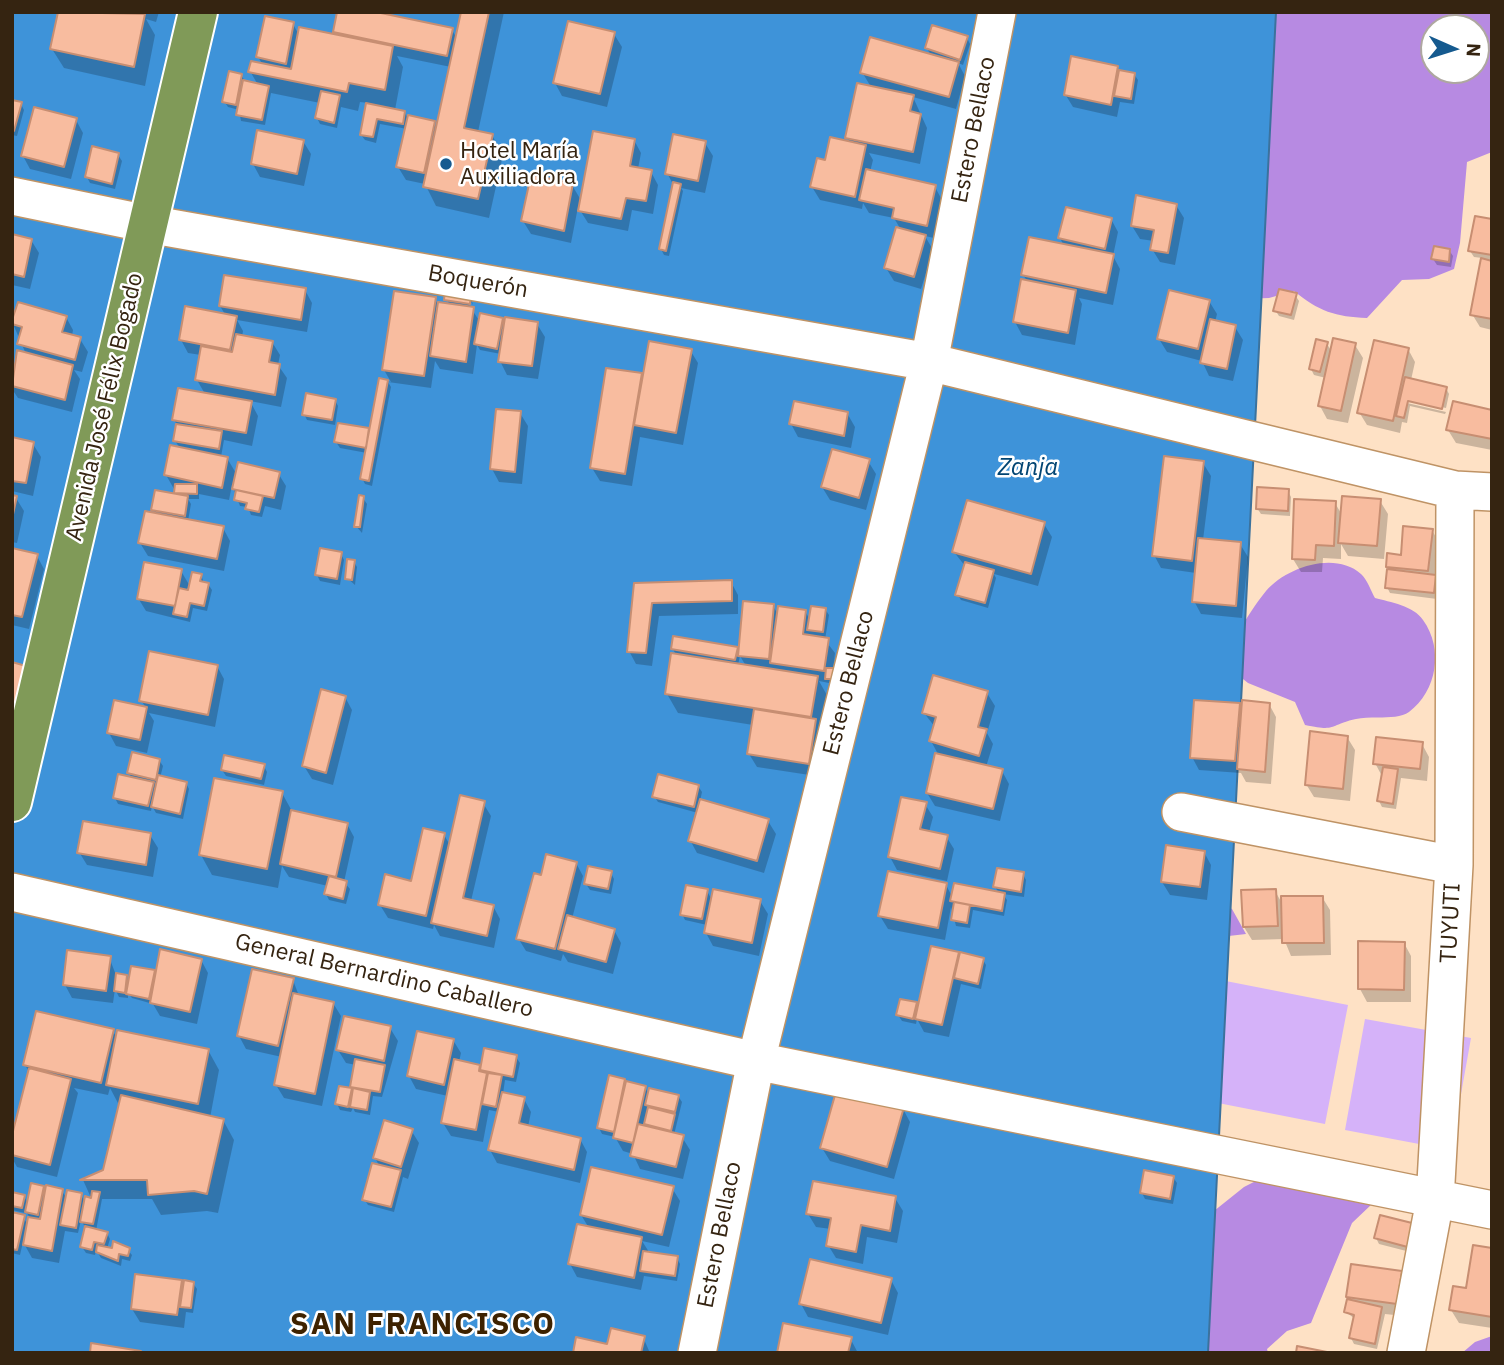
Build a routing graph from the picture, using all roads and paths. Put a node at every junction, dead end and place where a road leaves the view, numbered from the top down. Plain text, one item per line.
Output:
1 (198, 12) edge
2 (997, 12) edge
3 (12, 196) edge
4 (148, 224) junction
5 (937, 365) junction
6 (1455, 490) junction
7 (1492, 492) edge
8 (12, 802) edge
9 (1181, 813) dead end
10 (1454, 865) junction
11 (12, 892) edge
12 (756, 1061) junction
13 (1435, 1200) junction
14 (1492, 1210) edge
15 (697, 1353) edge
16 (1406, 1353) edge

1 - 4 highway, Avenida José Félix Bogado
2 - 5 street, Estero Bellaco
3 - 4 street, Boquerón
4 - 5 street, Boquerón
4 - 8 highway, Avenida José Félix Bogado
5 - 6 street, Boquerón
5 - 12 street, Estero Bellaco
6 - 7 street, Boquerón
6 - 10 street, TUYUTI
9 - 10 street
10 - 13 street, TUYUTI
11 - 12 street, General Bernardino Caballero
12 - 13 street, General Bernardino Caballero
12 - 15 street, Estero Bellaco
13 - 14 street, General Bernardino Caballero
13 - 16 street, TUYUTI

